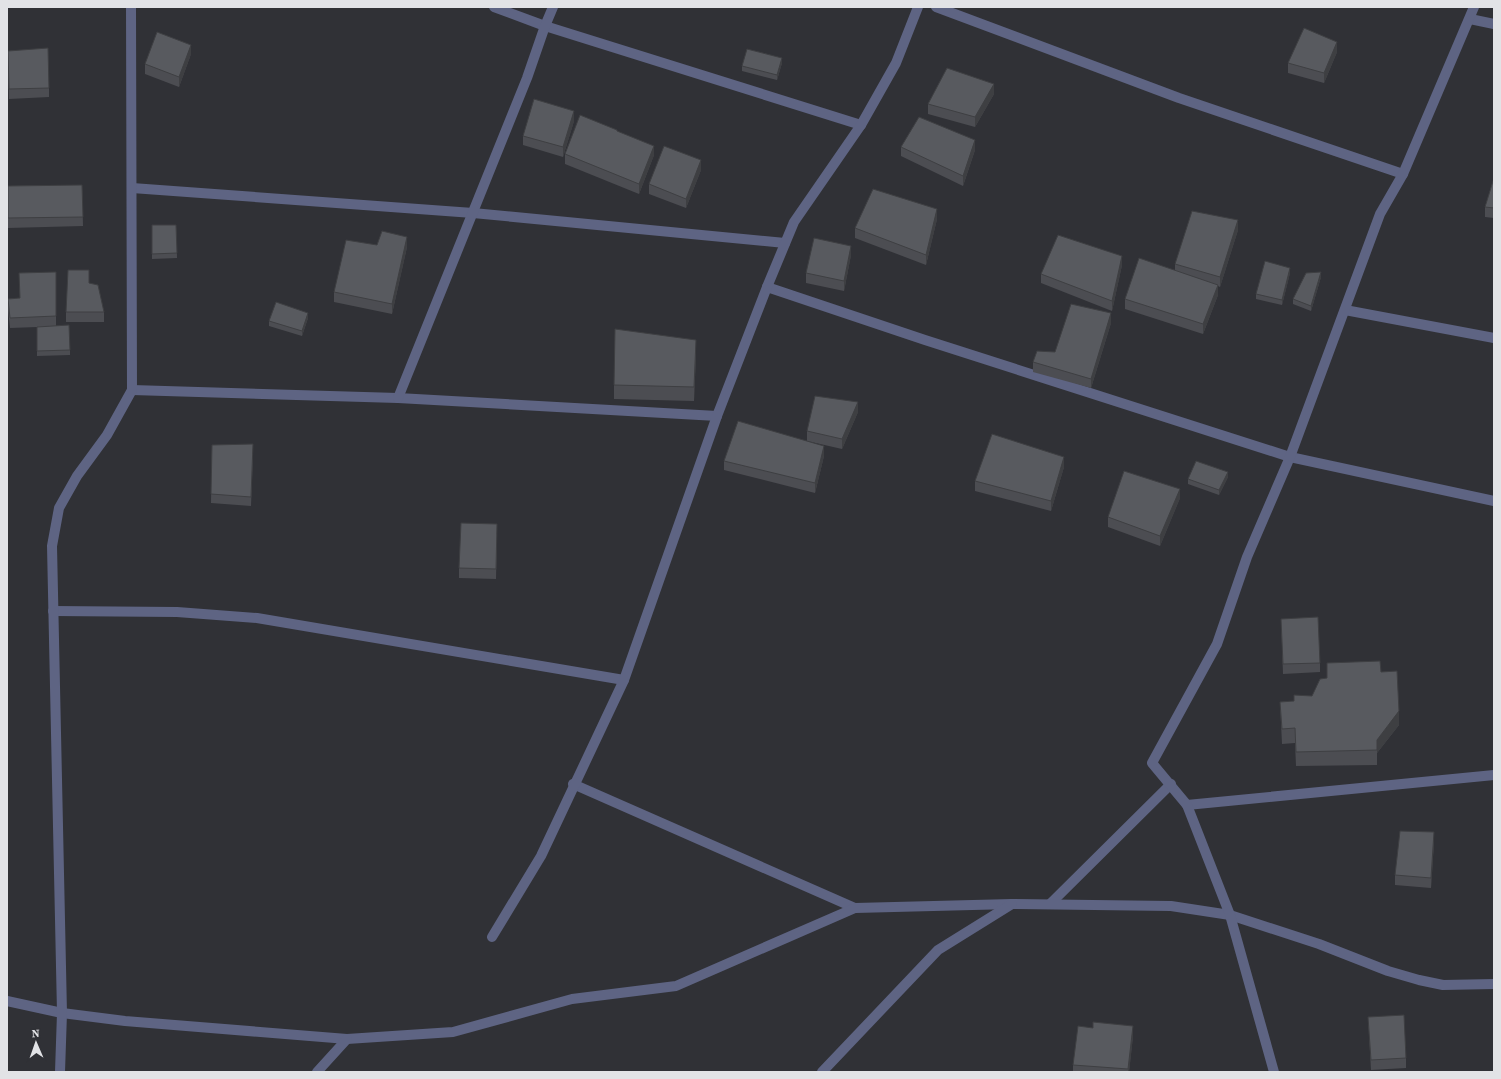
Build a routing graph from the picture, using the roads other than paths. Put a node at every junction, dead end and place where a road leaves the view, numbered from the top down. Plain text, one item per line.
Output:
1 (131, 7) edge
2 (494, 7) edge
3 (553, 7) edge
4 (918, 7) edge
5 (936, 7) edge
6 (1474, 7) edge
7 (1470, 19) junction
8 (1494, 24) edge
9 (545, 26) junction
10 (861, 125) junction
11 (1403, 174) junction
12 (132, 188) junction
13 (473, 213) junction
14 (785, 243) junction
15 (766, 287) junction
16 (1345, 310) junction
17 (1494, 338) edge
18 (132, 390) junction
19 (398, 398) junction
20 (717, 416) junction
21 (1290, 457) junction
22 (1494, 501) edge
23 (53, 611) junction
24 (624, 680) junction
25 (1494, 775) edge
26 (574, 784) junction
27 (1171, 784) junction
28 (1187, 805) junction
29 (1012, 904) junction
30 (1050, 904) junction
31 (854, 908) junction
32 (1230, 915) junction
33 (492, 937) dead end
34 (1494, 984) edge
35 (7, 1001) edge
36 (62, 1013) junction
37 (347, 1038) junction
38 (60, 1072) edge
39 (317, 1072) edge
40 (822, 1072) edge
41 (1274, 1072) edge

1 - 12 street
2 - 9 street
3 - 9 street
4 - 10 street
5 - 11 street
6 - 7 street
7 - 8 street
7 - 11 street
9 - 10 street
9 - 13 street
10 - 14 street
11 - 16 street
12 - 13 street
12 - 18 street
13 - 14 street
13 - 19 street
14 - 15 street
15 - 20 street
15 - 21 street
16 - 17 street
16 - 21 street
18 - 19 street
18 - 23 street
19 - 20 street
20 - 24 street
21 - 22 street
21 - 27 street
23 - 24 street
23 - 36 street
24 - 26 street
25 - 28 street
26 - 31 street
26 - 33 street
27 - 28 street
27 - 30 street
28 - 32 street
29 - 30 street
29 - 31 street
29 - 40 street
30 - 32 street
31 - 37 street
32 - 34 street
32 - 41 street
35 - 36 street
36 - 37 street
36 - 38 street
37 - 39 street

